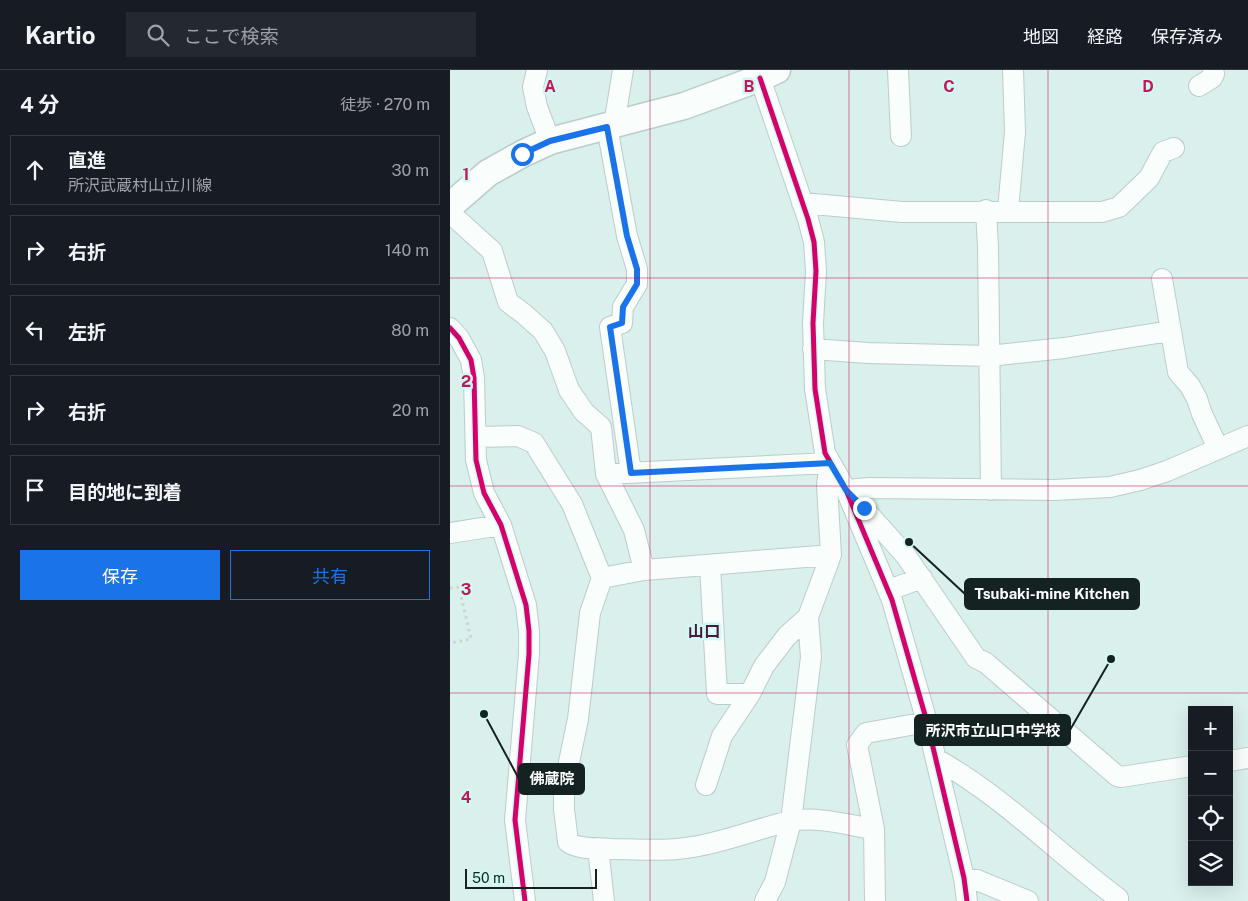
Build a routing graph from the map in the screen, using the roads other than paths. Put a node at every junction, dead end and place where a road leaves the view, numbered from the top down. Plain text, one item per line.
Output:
1 (537, 70) edge
2 (623, 70) edge
3 (898, 70) edge
4 (1013, 70) edge
5 (1213, 70) edge
6 (769, 74) edge
7 (1199, 86) dead end
8 (610, 126) junction
9 (901, 136) dead end
10 (550, 141) junction
11 (1174, 148) dead end
12 (802, 203) junction
13 (450, 206) edge
14 (986, 210) junction
15 (1008, 210) junction
16 (450, 213) edge
17 (1162, 279) dead end
18 (450, 328) edge
19 (1170, 331) junction
20 (813, 350) junction
21 (989, 356) junction
22 (1248, 436) edge
23 (476, 437) junction
24 (1218, 448) junction
25 (830, 463) junction
26 (631, 473) junction
27 (606, 474) junction
28 (846, 490) junction
29 (991, 490) junction
30 (501, 525) junction
31 (450, 533) edge
32 (831, 555) junction
33 (710, 565) junction
34 (644, 570) junction
35 (602, 578) junction
36 (922, 578) junction
37 (888, 590) junction
38 (808, 617) junction
39 (750, 694) junction
40 (927, 722) junction
41 (1248, 758) edge
42 (936, 759) junction
43 (1233, 760) edge
44 (1188, 767) edge
45 (706, 785) dead end
46 (791, 821) junction
47 (874, 829) junction
48 (598, 848) junction
49 (964, 878) junction
50 (525, 901) edge
51 (604, 901) edge
52 (764, 901) edge
53 (876, 901) edge
54 (967, 901) edge
55 (1028, 901) edge
56 (1118, 901) edge

1 - 10 street
2 - 8 street
3 - 9 street
4 - 15 street
5 - 7 street
6 - 8 main road
6 - 12 street
8 - 10 main road
8 - 26 street
10 - 13 main road
11 - 15 street
12 - 14 street
12 - 20 street
14 - 15 street
14 - 21 street
16 - 27 street
17 - 19 street
18 - 23 street
19 - 21 street
19 - 24 street
20 - 21 street
20 - 25 street
21 - 29 street
22 - 24 street
23 - 30 street
23 - 35 street
24 - 29 street
25 - 26 street
25 - 28 street
25 - 32 street
26 - 27 street
27 - 34 street
28 - 29 street
28 - 36 street
28 - 37 street
30 - 31 street
30 - 50 street
32 - 33 street
32 - 38 street
33 - 34 street
33 - 39 street
34 - 35 street
35 - 48 street
36 - 37 street
36 - 44 street
37 - 40 street
38 - 39 street
38 - 46 street
39 - 45 street
40 - 42 street
40 - 47 street
41 - 43 street
42 - 49 street
42 - 56 street
46 - 47 street
46 - 48 street
46 - 52 street
47 - 53 street
48 - 51 street
49 - 54 street
49 - 55 street

